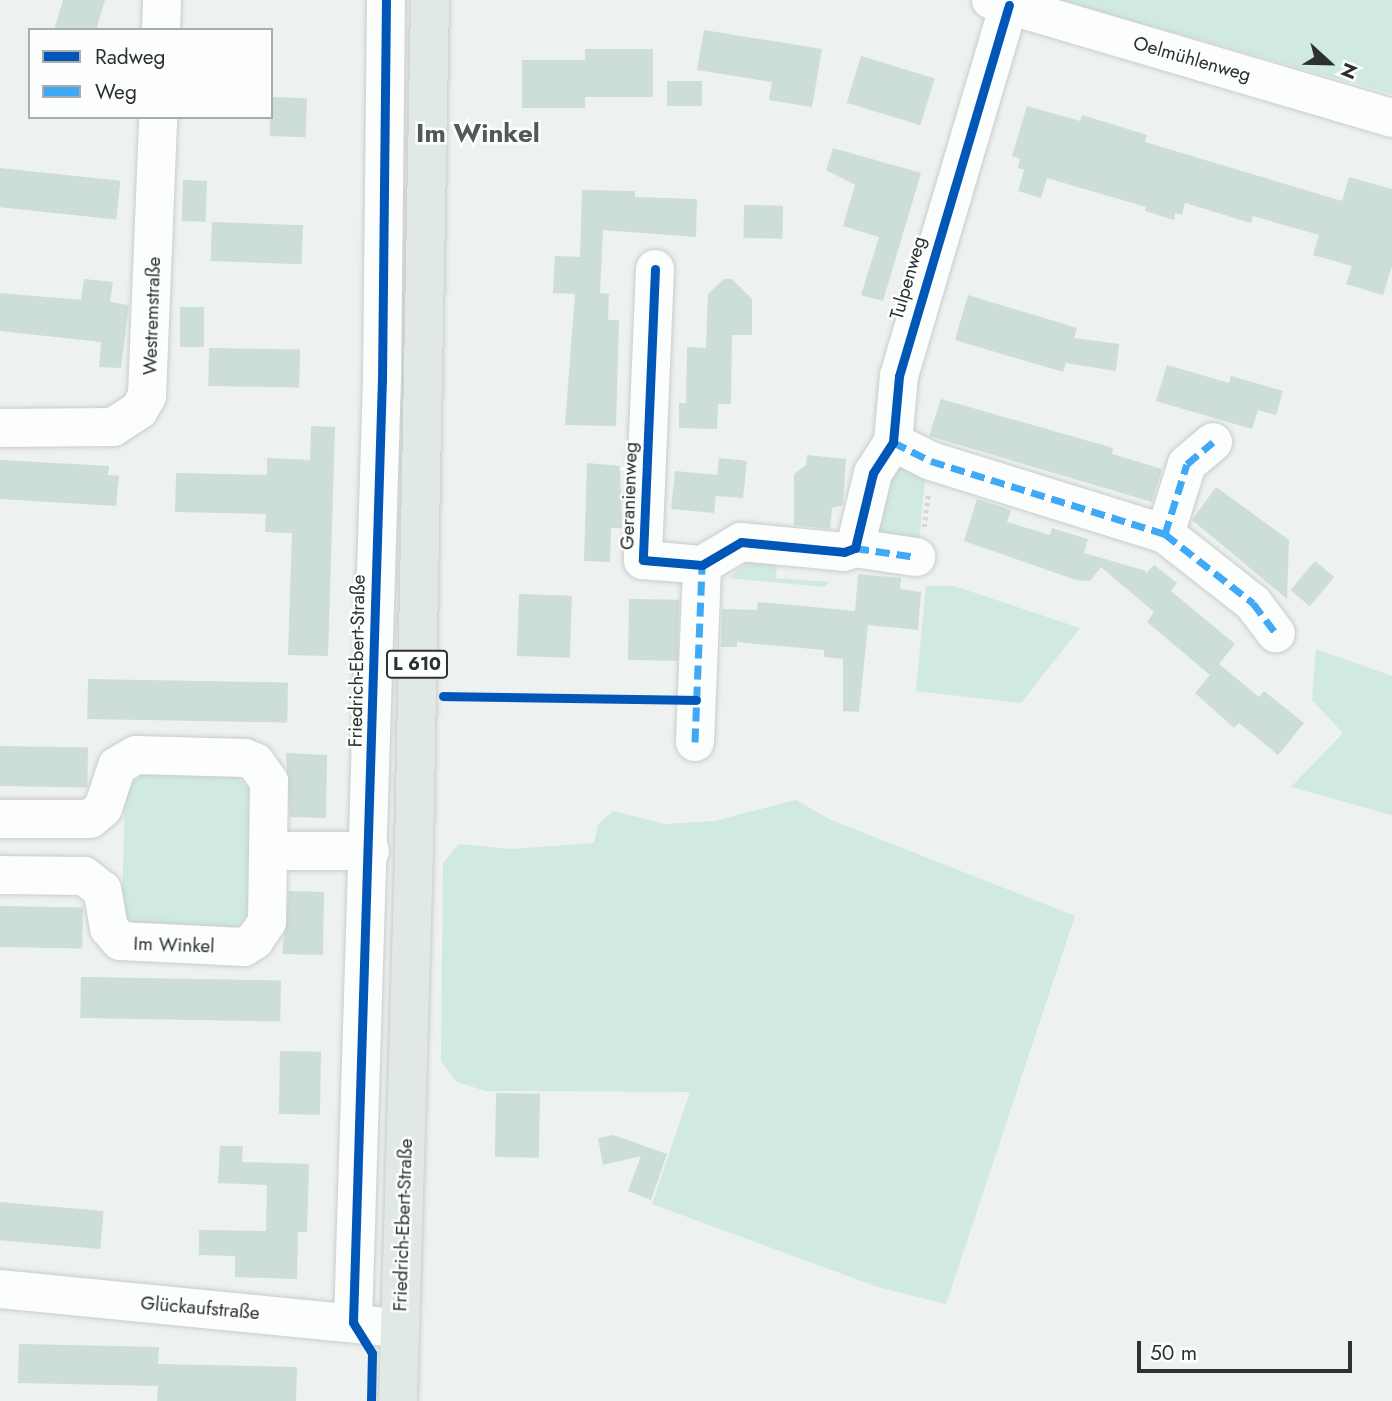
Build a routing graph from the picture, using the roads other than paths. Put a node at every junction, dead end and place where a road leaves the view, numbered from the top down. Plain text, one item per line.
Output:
1 (162, 0) edge
2 (386, 0) edge
3 (430, 0) edge
4 (1000, 3) edge
5 (161, 28) edge
6 (1392, 118) edge
7 (158, 119) edge
8 (655, 269) dead end
9 (0, 428) edge
10 (893, 442) junction
11 (1213, 442) dead end
12 (1165, 534) junction
13 (850, 550) junction
14 (916, 557) road end
15 (702, 565) junction
16 (1276, 633) dead end
17 (695, 742) dead end
18 (0, 819) edge
19 (270, 851) junction
20 (370, 851) junction
21 (0, 875) edge
22 (0, 1289) edge
23 (353, 1322) junction
24 (400, 1328) junction
25 (398, 1401) edge

1 - 5 street
2 - 20 street, Friedrich-Ebert-Straße
3 - 24 main road, Friedrich-Ebert-Straße / L 610
4 - 6 street, Oelmühlenweg
4 - 10 street, Tulpenweg
7 - 9 street, Westremstraße
8 - 15 street, Geranienweg
10 - 12 street
10 - 13 street, Tulpenweg
11 - 12 street
12 - 16 street
13 - 14 street
13 - 15 street
15 - 17 street
18 - 19 street, Im Winkel
19 - 20 street
19 - 21 street, Im Winkel
20 - 23 street, Friedrich-Ebert-Straße
22 - 23 street, Glückaufstraße
23 - 24 street, Glückaufstraße
24 - 25 main road, Friedrich-Ebert-Straße / L 610

